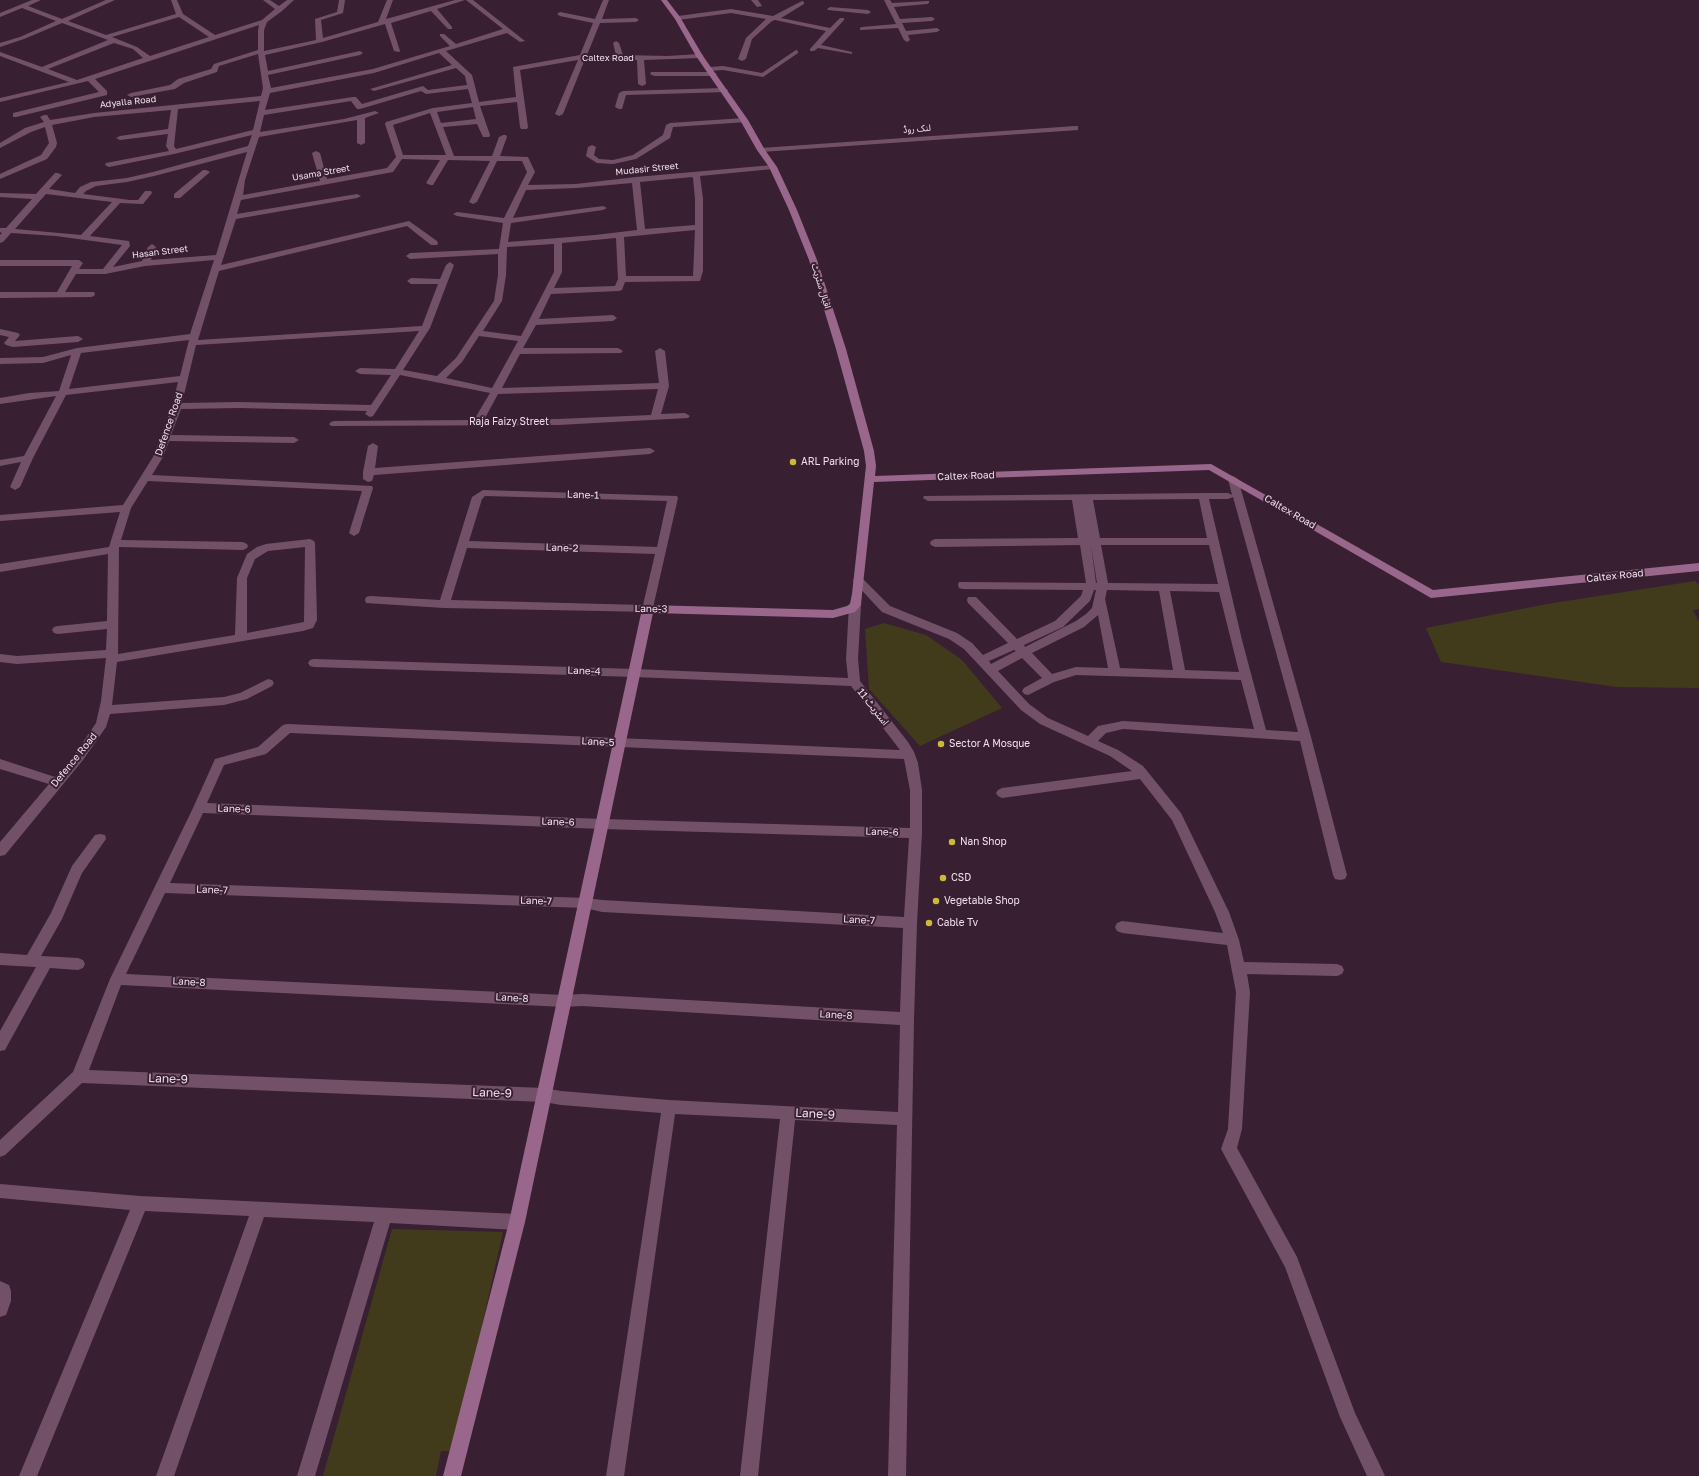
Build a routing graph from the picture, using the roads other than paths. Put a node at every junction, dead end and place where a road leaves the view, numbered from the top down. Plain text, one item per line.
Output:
1 (38, 0) edge
2 (112, 0) edge
3 (174, 0) edge
4 (266, 0) edge
5 (291, 0) edge
6 (342, 0) edge
7 (390, 0) edge
8 (462, 0) edge
9 (469, 0) edge
10 (606, 0) edge
11 (664, 0) edge
12 (754, 0) edge
13 (835, 0) edge
14 (888, 2) edge
15 (927, 2) dead end
16 (802, 3) dead end
17 (22, 6) junction
18 (759, 6) dead end
19 (432, 8) junction
20 (280, 10) junction
21 (868, 12) dead end
22 (560, 14) dead end
23 (0, 15) edge
24 (180, 15) junction
25 (678, 18) junction
26 (772, 19) junction
27 (842, 19) dead end
28 (932, 19) dead end
29 (636, 20) dead end
30 (264, 21) junction
31 (596, 21) junction
32 (62, 22) junction
33 (384, 22) junction
34 (901, 27) junction
35 (450, 28) dead end
36 (862, 29) dead end
37 (508, 30) junction
38 (831, 30) junction
39 (937, 30) dead end
40 (442, 34) dead end
41 (106, 37) junction
42 (0, 38) edge
43 (216, 38) junction
44 (115, 40) junction
45 (907, 40) dead end
46 (320, 41) junction
47 (522, 41) dead end
48 (11, 42) junction
49 (616, 43) dead end
50 (0, 45) edge
51 (455, 46) junction
52 (396, 51) dead end
53 (441, 51) junction
54 (261, 52) junction
55 (796, 52) dead end
56 (360, 53) dead end
57 (850, 53) dead end
58 (0, 54) edge
59 (700, 56) junction
60 (582, 57) junction
61 (620, 58) junction
62 (640, 58) junction
63 (148, 59) junction
64 (742, 59) dead end
65 (456, 66) junction
66 (42, 69) junction
67 (711, 71) junction
68 (265, 74) junction
69 (654, 74) dead end
70 (90, 78) junction
71 (77, 82) junction
72 (642, 84) dead end
73 (471, 87) junction
74 (374, 89) dead end
75 (724, 90) junction
76 (132, 95) dead end
77 (265, 95) junction
78 (520, 99) junction
79 (0, 100) edge
80 (475, 105) junction
81 (619, 106) dead end
82 (174, 107) junction
83 (40, 109) junction
84 (433, 110) junction
85 (262, 113) junction
86 (375, 114) dead end
87 (559, 114) dead end
88 (16, 115) dead end
89 (361, 117) junction
90 (744, 120) junction
91 (480, 121) junction
92 (48, 123) junction
93 (439, 126) junction
94 (524, 127) dead end
95 (1075, 128) dead end
96 (172, 131) junction
97 (256, 133) junction
98 (486, 135) dead end
99 (503, 137) dead end
100 (120, 138) dead end
101 (361, 143) dead end
102 (0, 146) edge
103 (592, 147) dead end
104 (251, 148) junction
105 (761, 150) junction
106 (174, 152) junction
107 (316, 153) dead end
108 (400, 157) junction
109 (448, 158) junction
110 (495, 158) junction
111 (109, 165) dead end
112 (182, 167) junction
113 (773, 167) junction
114 (692, 174) junction
115 (58, 175) dead end
116 (0, 177) edge
117 (636, 179) junction
118 (324, 182) junction
119 (430, 183) dead end
120 (522, 188) junction
121 (148, 193) dead end
122 (40, 194) junction
123 (0, 195) edge
124 (77, 195) junction
125 (177, 196) dead end
126 (357, 196) dead end
127 (238, 198) junction
128 (118, 201) junction
129 (473, 202) dead end
130 (603, 208) dead end
131 (457, 214) dead end
132 (231, 217) junction
133 (507, 221) junction
134 (698, 227) junction
135 (4, 230) edge
136 (641, 232) junction
137 (620, 235) junction
138 (84, 237) junction
139 (0, 240) edge
140 (558, 241) junction
141 (434, 243) dead end
142 (152, 247) dead end
143 (503, 248) junction
144 (410, 256) dead end
145 (219, 257) junction
146 (0, 263) edge
147 (145, 263) junction
148 (450, 265) dead end
149 (215, 269) junction
150 (105, 271) junction
151 (73, 272) junction
152 (697, 278) junction
153 (622, 279) junction
154 (411, 282) dead end
155 (443, 282) junction
156 (696, 288) dead end
157 (549, 291) junction
158 (91, 294) dead end
159 (0, 295) edge
160 (59, 295) junction
161 (613, 318) dead end
162 (533, 322) junction
163 (426, 328) junction
164 (0, 332) edge
165 (478, 333) junction
166 (78, 339) dead end
167 (524, 339) junction
168 (193, 340) junction
169 (77, 351) junction
170 (517, 351) junction
171 (660, 351) dead end
172 (618, 352) dead end
173 (0, 361) edge
174 (360, 371) dead end
175 (398, 372) junction
176 (184, 378) junction
177 (439, 379) junction
178 (664, 386) junction
179 (495, 391) junction
180 (63, 394) junction
181 (0, 401) edge
182 (177, 406) junction
183 (374, 408) junction
184 (685, 416) dead end
185 (655, 418) junction
186 (478, 422) junction
187 (334, 424) dead end
188 (363, 424) junction
189 (165, 438) junction
190 (294, 440) dead end
191 (373, 446) dead end
192 (650, 451) dead end
193 (28, 458) junction
194 (0, 463) edge
195 (368, 472) junction
196 (144, 478) junction
197 (869, 479) junction
198 (1233, 479) junction
199 (14, 487) dead end
200 (368, 488) junction
201 (1203, 496) junction
202 (1228, 496) dead end
203 (1082, 497) junction
204 (928, 498) dead end
205 (126, 508) junction
206 (0, 518) edge
207 (354, 533) dead end
208 (1213, 541) junction
209 (935, 542) dead end
210 (1090, 542) junction
211 (462, 544) junction
212 (114, 546) junction
213 (243, 546) dead end
214 (662, 551) junction
215 (1699, 567) edge
216 (0, 568) edge
217 (858, 581) junction
218 (963, 585) dead end
219 (1090, 586) junction
220 (1103, 587) junction
221 (1164, 588) junction
222 (1224, 588) junction
223 (370, 600) dead end
224 (972, 600) dead end
225 (1100, 600) junction
226 (444, 604) junction
227 (855, 605) junction
228 (648, 609) junction
229 (112, 624) junction
230 (58, 630) dead end
231 (240, 638) junction
232 (1020, 648) junction
233 (111, 656) junction
234 (0, 658) edge
235 (314, 664) dead end
236 (987, 664) junction
237 (1115, 672) junction
238 (635, 673) junction
239 (1180, 674) junction
240 (1246, 676) junction
241 (1050, 679) junction
242 (854, 682) junction
243 (268, 683) dead end
244 (1028, 691) dead end
245 (105, 710) junction
246 (1261, 733) junction
247 (1305, 737) junction
248 (1090, 742) junction
249 (620, 743) junction
250 (910, 755) junction
251 (0, 764) edge
252 (1143, 774) junction
253 (57, 782) junction
254 (1002, 793) dead end
255 (199, 808) junction
256 (602, 824) junction
257 (916, 833) junction
258 (100, 839) dead end
259 (0, 851) edge
260 (1340, 875) dead end
261 (162, 888) junction
262 (585, 903) junction
263 (910, 922) junction
264 (1122, 928) dead end
265 (1232, 940) junction
266 (0, 959) edge
267 (31, 961) junction
268 (46, 962) junction
269 (78, 964) dead end
270 (1239, 968) junction
271 (1337, 970) dead end
272 (117, 979) junction
273 (564, 1001) junction
274 (907, 1019) junction
275 (0, 1045) edge
276 (79, 1076) junction
277 (544, 1095) junction
278 (669, 1107) junction
279 (788, 1113) junction
280 (905, 1119) junction
281 (0, 1150) edge
282 (0, 1191) edge
283 (140, 1204) junction
284 (259, 1210) junction
285 (384, 1216) junction
286 (517, 1222) junction
287 (0, 1288) edge
288 (0, 1309) edge
289 (28, 1476) edge
290 (165, 1476) edge
291 (306, 1476) edge
292 (452, 1476) edge
293 (615, 1476) edge
294 (749, 1476) edge
295 (897, 1476) edge
296 (1376, 1476) edge

1 - 17 street
2 - 32 street
3 - 24 street
4 - 20 street
5 - 20 street
6 - 46 street
7 - 33 street
8 - 19 street
9 - 37 street
10 - 31 street
11 - 25 street, اقبال سٹریٹ
12 - 18 street
13 - 21 street
14 - 15 street
14 - 34 street
16 - 26 street
17 - 23 street
17 - 32 street
19 - 33 street
19 - 35 street
20 - 30 street
22 - 31 street
24 - 41 street
24 - 43 street
25 - 26 street
25 - 59 street, اقبال سٹریٹ
26 - 38 street
26 - 64 street
27 - 38 street
28 - 34 street
29 - 31 street
30 - 43 street
30 - 54 street, Defence Road
31 - 60 street
32 - 41 street
32 - 48 street
33 - 46 street
33 - 52 street
34 - 36 street
34 - 39 street
34 - 45 street
37 - 47 street
37 - 51 street, Adyalla Road
38 - 57 street
40 - 51 street
41 - 44 street
42 - 48 street
43 - 63 street
44 - 63 street
44 - 66 street
46 - 54 street
48 - 50 street
49 - 61 street
51 - 53 street, Adyalla Road
53 - 65 street
53 - 77 street, Adyalla Road
54 - 68 street, Defence Road
54 - 76 street
55 - 67 street
56 - 68 street
58 - 66 street
59 - 62 street, Caltex Road
59 - 67 street, اقبال سٹریٹ
60 - 61 street, Caltex Road
60 - 78 street, Caltex Road
60 - 87 street
61 - 62 street, Caltex Road
62 - 72 street
63 - 70 street
65 - 73 street
65 - 74 street
66 - 71 street
67 - 69 street
67 - 75 street, اقبال سٹریٹ
68 - 77 street, Defence Road
70 - 71 street
70 - 83 street
71 - 79 street
73 - 80 street
73 - 85 street
75 - 81 street
75 - 90 street, اقبال سٹریٹ
77 - 82 street, Adyalla Road
77 - 85 street, Defence Road
78 - 80 street
78 - 94 street
80 - 84 street
80 - 91 street
82 - 92 street, Adyalla Road
82 - 96 street
83 - 88 street
83 - 92 street
84 - 93 street
84 - 108 street
85 - 97 street, Defence Road
86 - 89 street
89 - 97 street
89 - 101 street
90 - 103 street
90 - 105 street, اقبال سٹریٹ
91 - 93 street
91 - 98 street
92 - 102 street, Adyalla Road
92 - 116 street
93 - 109 street
95 - 105 street, لنک روڈ
96 - 100 street
96 - 106 street
97 - 104 street, Defence Road
97 - 106 street
99 - 110 street
104 - 112 street
104 - 127 street, Defence Road
105 - 113 street, اقبال سٹریٹ
106 - 111 street
107 - 118 street
108 - 109 street
108 - 118 street, Usama Street
109 - 110 street
109 - 119 street
110 - 120 street
110 - 129 street
112 - 124 street
112 - 125 street
113 - 114 street, Mudasir Street
113 - 197 street, اقبال سٹریٹ
114 - 117 street, Mudasir Street
114 - 134 street
115 - 122 street
117 - 120 street, Mudasir Street
117 - 136 street
118 - 127 street, Usama Street
120 - 133 street
121 - 128 street
122 - 123 street
122 - 124 street
122 - 135 street
124 - 128 street
126 - 132 street
127 - 132 street, Defence Road
128 - 138 street
130 - 133 street
131 - 133 street
132 - 145 street, Defence Road
133 - 143 street
134 - 136 street
134 - 152 street
135 - 138 street
135 - 139 street
136 - 137 street
137 - 140 street
137 - 153 street
138 - 150 street
140 - 143 street
140 - 157 street
141 - 149 street
142 - 147 street
143 - 144 street
143 - 165 street
145 - 147 street, Hasan Street
145 - 149 street, Defence Road
146 - 151 street
147 - 150 street, Hasan Street
148 - 155 street
149 - 168 street, Defence Road
150 - 151 street, Hasan Street
151 - 160 street
152 - 153 street
152 - 156 street
153 - 157 street
154 - 155 street
155 - 163 street
157 - 162 street
158 - 160 street
159 - 160 street
161 - 162 street
162 - 167 street
163 - 168 street
163 - 175 street
164 - 166 street
165 - 167 street
165 - 177 street
167 - 170 street
168 - 169 street
168 - 176 street, Defence Road
169 - 173 street
169 - 180 street
170 - 172 street
170 - 179 street
171 - 178 street
174 - 175 street
175 - 177 street
175 - 183 street
176 - 180 street
176 - 182 street, Defence Road
177 - 179 street
178 - 179 street
178 - 185 street
179 - 186 street
180 - 181 street
180 - 193 street
182 - 183 street
182 - 189 street, Defence Road
183 - 188 street
184 - 185 street, Raja Faizy Street
185 - 186 street, Raja Faizy Street
186 - 188 street, Raja Faizy Street
187 - 188 street, Raja Faizy Street
189 - 190 street
189 - 196 street, Defence Road
191 - 195 street
192 - 195 street
193 - 194 street
193 - 199 street
195 - 200 street
196 - 200 street
196 - 205 street, Defence Road
197 - 198 street, Caltex Road
197 - 217 street, اقبال سٹریٹ
198 - 215 street, Caltex Road
198 - 247 street
200 - 207 street
201 - 202 street
201 - 203 street
201 - 208 street
203 - 204 street
203 - 210 street
205 - 206 street
205 - 212 street, Defence Road
208 - 210 street
208 - 222 street
209 - 210 street
210 - 219 street
210 - 220 street
211 - 214 street, Lane-2
211 - 214 street, Lane-1
211 - 226 street
212 - 213 street
212 - 216 street
212 - 229 street, Defence Road
214 - 228 street
217 - 227 street, اقبال سٹریٹ
217 - 236 street
218 - 219 street
219 - 220 street
219 - 232 street
220 - 221 street
220 - 225 street
221 - 222 street
221 - 239 street
222 - 240 street
223 - 226 street, Lane-3
224 - 232 street
225 - 232 street
225 - 237 street
226 - 228 street, Lane-3
227 - 228 street, Lane-3
227 - 242 street, اسٹریٹ 11
228 - 238 street
229 - 230 street
229 - 233 street, Defence Road
231 - 231 street
231 - 233 street
232 - 236 street
232 - 241 street
233 - 234 street
233 - 245 street, Defence Road
235 - 238 street, Lane-4
236 - 248 street
237 - 239 street
237 - 241 street
238 - 242 street, Lane-4
238 - 249 street
239 - 240 street
240 - 246 street
241 - 244 street
242 - 250 street, اسٹریٹ 11
243 - 245 street
245 - 253 street, Defence Road
246 - 247 street
246 - 248 street
247 - 260 street
248 - 252 street
249 - 250 street, Lane-5
249 - 255 street, Lane-5
249 - 256 street
250 - 257 street
251 - 253 street
252 - 254 street
252 - 265 street
253 - 259 street, Defence Road
255 - 256 street, Lane-6
255 - 261 street
256 - 257 street, Lane-6
256 - 262 street
257 - 263 street
258 - 267 street
261 - 262 street, Lane-7
261 - 272 street
262 - 263 street, Lane-7
262 - 273 street
263 - 274 street
264 - 265 street
265 - 270 street
266 - 267 street
267 - 268 street
268 - 269 street
268 - 275 street
270 - 271 street
270 - 296 street
272 - 273 street, Lane-8
272 - 276 street
273 - 274 street, Lane-8
273 - 277 street
274 - 280 street
276 - 277 street, Lane-9
276 - 281 street
277 - 278 street, Lane-9
277 - 286 street
278 - 279 street, Lane-9
278 - 293 street
279 - 280 street, Lane-9
279 - 294 street
280 - 295 street
282 - 283 street
283 - 284 street
283 - 289 street
284 - 285 street
284 - 290 street
285 - 286 street
285 - 291 street
286 - 292 street
287 - 288 street

